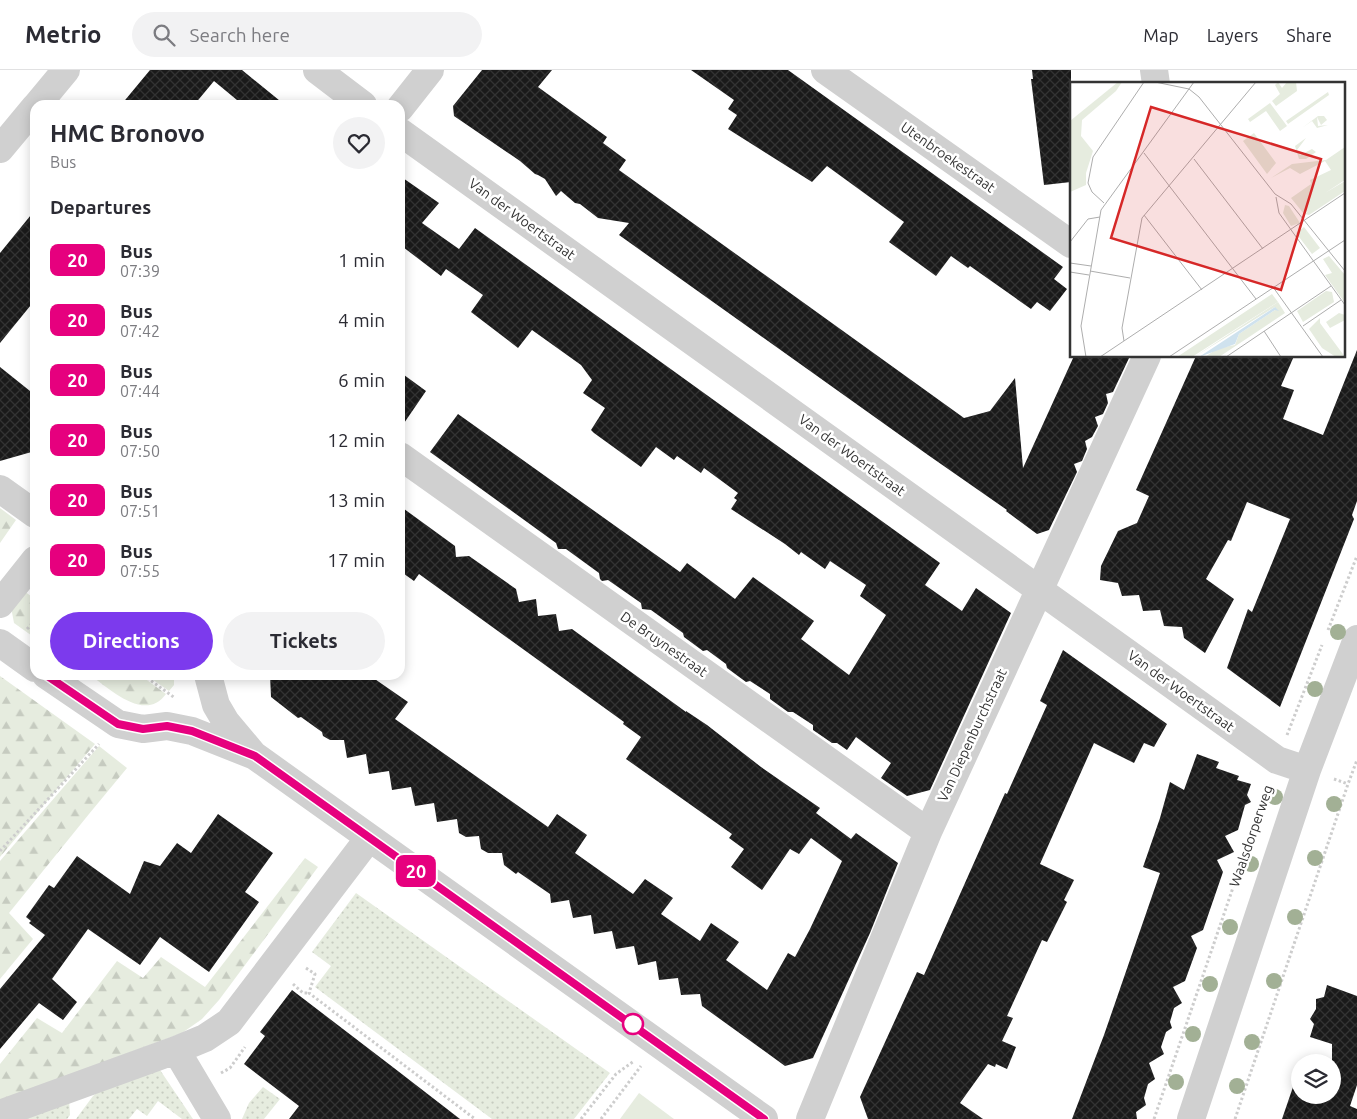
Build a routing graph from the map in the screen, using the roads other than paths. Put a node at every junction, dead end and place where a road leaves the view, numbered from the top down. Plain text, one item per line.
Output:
1 (317, 70) edge
2 (430, 70) edge
3 (825, 70) edge
4 (63, 71) edge
5 (41, 100) edge
6 (356, 100) edge
7 (405, 102) edge
8 (30, 113) edge
9 (405, 136) edge
10 (0, 149) edge
11 (1070, 243) edge
12 (1146, 358) edge
13 (405, 460) edge
14 (0, 489) edge
15 (30, 510) edge
16 (30, 566) edge
17 (1039, 589) junction
18 (0, 604) edge
19 (1357, 639) edge
20 (0, 643) edge
21 (30, 664) edge
22 (53, 680) edge
23 (209, 680) edge
24 (255, 756) junction
25 (1307, 770) junction
26 (928, 832) junction
27 (369, 838) junction
28 (176, 1050) junction
29 (0, 1114) edge
30 (217, 1119) edge
31 (764, 1119) edge
32 (810, 1119) edge
33 (1191, 1119) edge

1 - 6 street
2 - 7 street
3 - 11 street, Utenbroekestraat
4 - 5 street
8 - 10 street
9 - 17 street, Van der Woertstraat
12 - 17 street, Van Diepenburchstraat
13 - 26 street, De Bruynestraat
14 - 15 street
16 - 18 street
17 - 25 street, Van der Woertstraat
17 - 26 street, Van Diepenburchstraat
19 - 25 street
20 - 21 street
22 - 24 street
23 - 24 street
24 - 27 street
25 - 33 street
26 - 32 street, Van Diepenburchstraat
27 - 28 street
27 - 31 street
28 - 29 street
28 - 30 street

